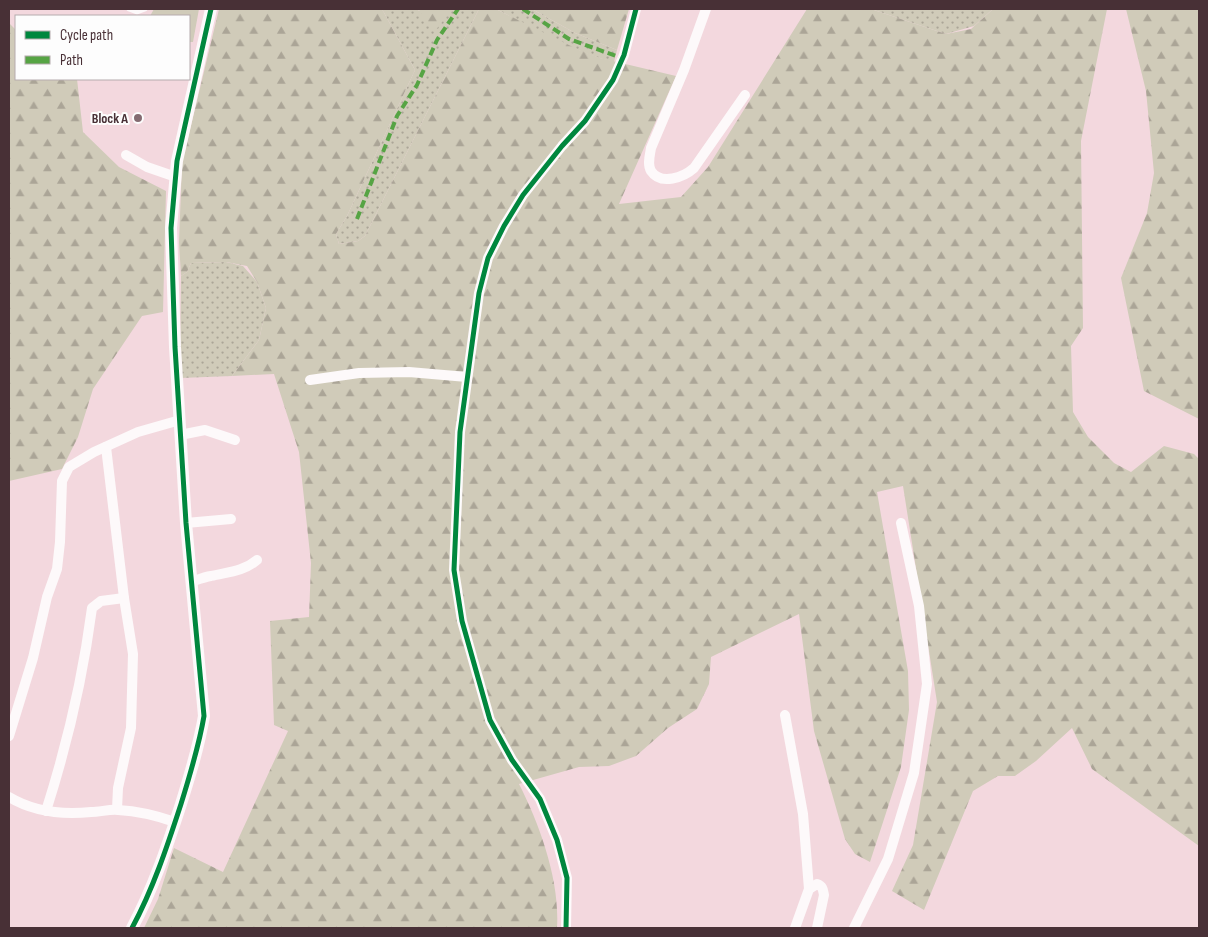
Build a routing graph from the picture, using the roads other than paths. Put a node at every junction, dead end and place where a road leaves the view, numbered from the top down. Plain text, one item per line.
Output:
1 (129, 9) edge
2 (145, 9) edge
3 (210, 9) edge
4 (636, 9) edge
5 (706, 9) edge
6 (745, 95) dead end
7 (126, 155) dead end
8 (176, 177) junction
9 (467, 376) junction
10 (310, 380) dead end
11 (180, 420) junction
12 (180, 434) junction
13 (235, 440) dead end
14 (106, 446) junction
15 (231, 519) dead end
16 (186, 523) junction
17 (901, 523) dead end
18 (257, 560) dead end
19 (191, 582) junction
20 (124, 598) junction
21 (785, 715) dead end
22 (9, 736) edge
23 (9, 797) edge
24 (117, 809) junction
25 (46, 811) junction
26 (175, 822) junction
27 (809, 889) junction
28 (132, 928) edge
29 (566, 928) edge
30 (795, 928) edge
31 (817, 928) edge
32 (854, 928) edge

1 - 2 lane
3 - 8 street
4 - 9 street
5 - 6 street
7 - 8 street
8 - 11 street
9 - 10 street
9 - 29 street
11 - 12 street
11 - 14 street
12 - 13 street
12 - 16 street
14 - 20 street
14 - 22 street
15 - 16 street
16 - 19 street
17 - 32 street
18 - 19 street
19 - 26 street
20 - 24 street
20 - 25 street
21 - 27 street
23 - 25 street
24 - 25 street
24 - 26 street
26 - 28 street
27 - 30 street
27 - 31 street

